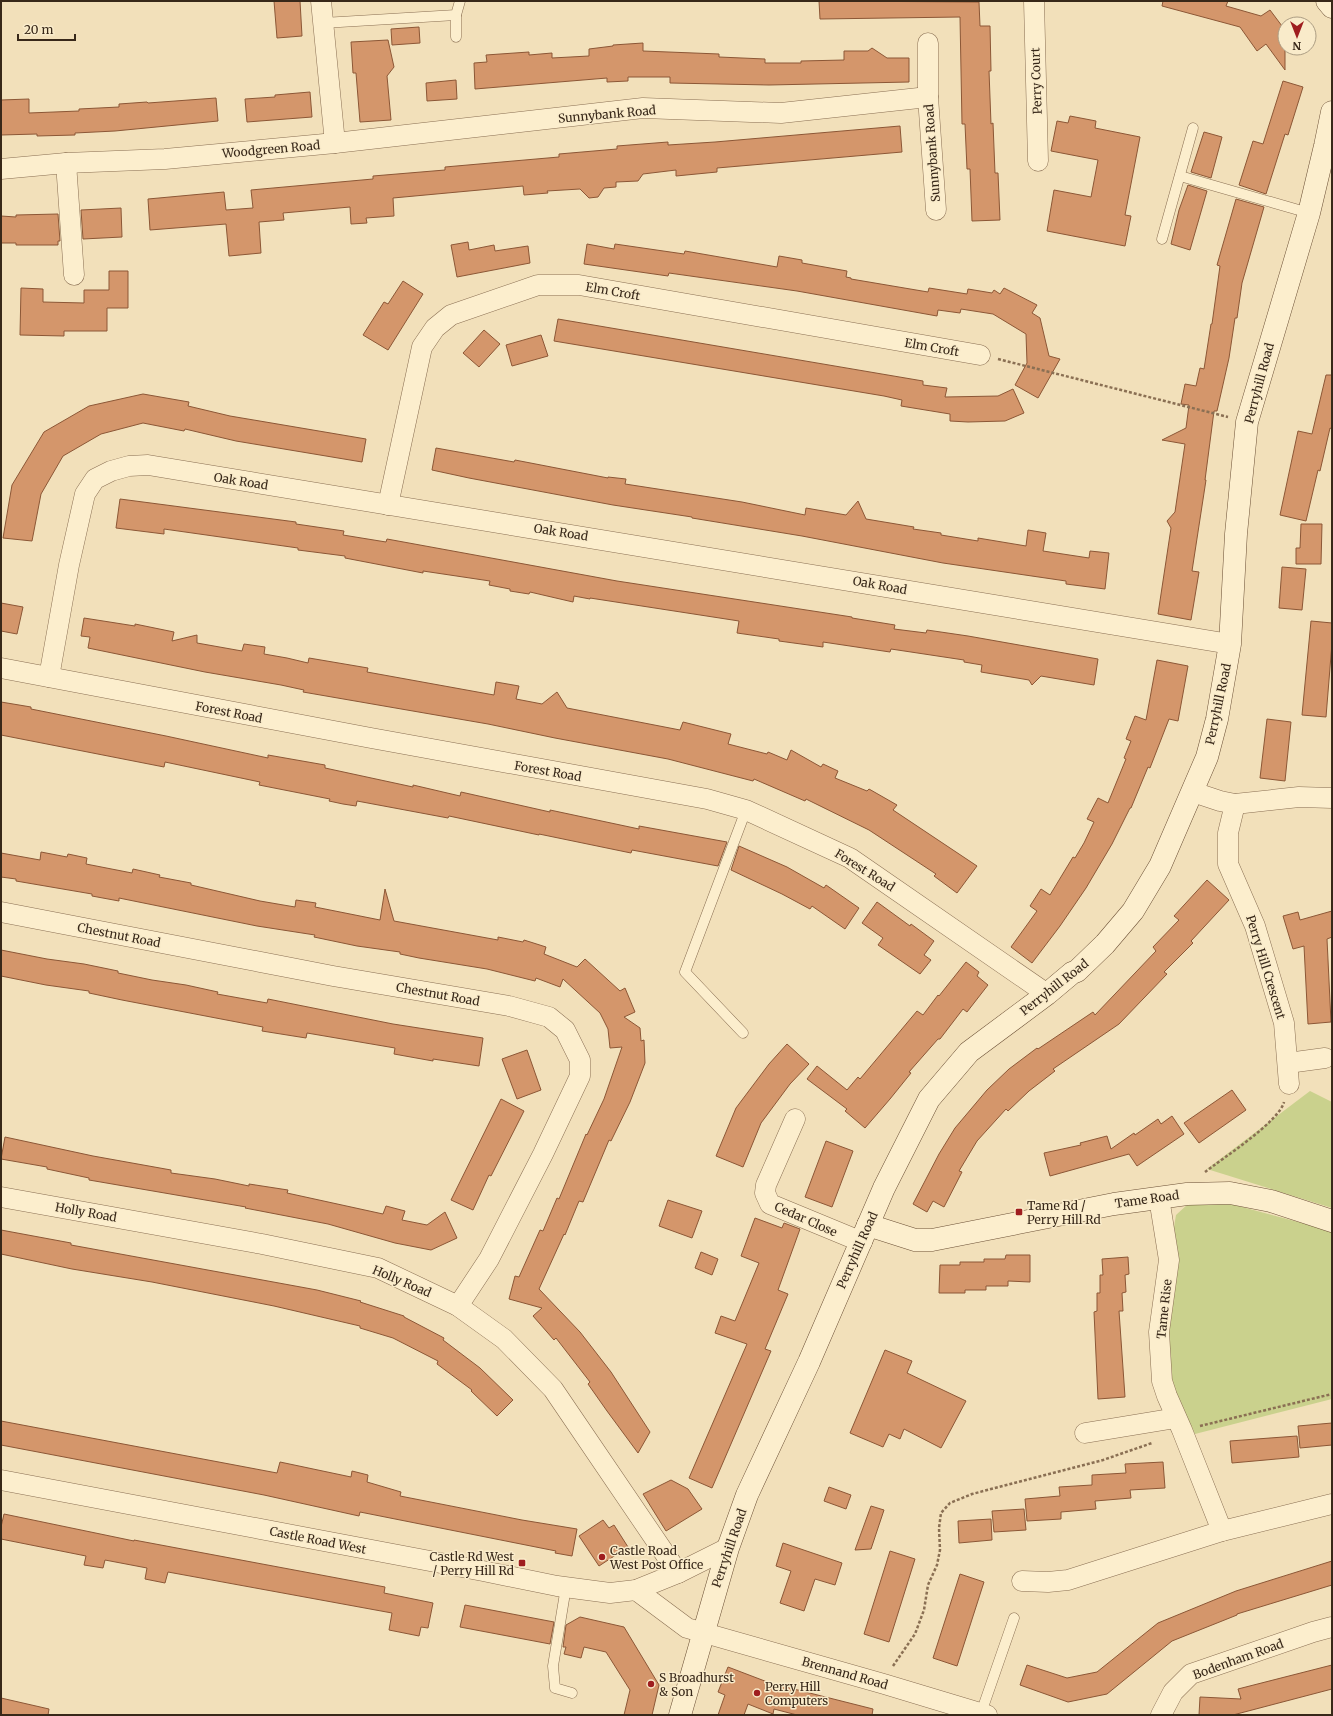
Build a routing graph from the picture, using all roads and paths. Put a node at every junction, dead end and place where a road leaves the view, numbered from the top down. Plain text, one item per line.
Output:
1 (321, 1) edge
2 (460, 1) edge
3 (1034, 1) edge
4 (1327, 1) edge
5 (1332, 7) edge
6 (456, 15) junction
7 (323, 23) junction
8 (456, 37) dead end
9 (928, 43) dead end
10 (928, 96) junction
11 (1332, 112) edge
12 (1193, 128) dead end
13 (334, 143) junction
14 (1038, 161) dead end
15 (66, 163) junction
16 (1, 169) edge
17 (1180, 176) junction
18 (936, 210) dead end
19 (1308, 213) junction
20 (1162, 239) dead end
21 (74, 275) dead end
22 (980, 355) joint
23 (1247, 422) junction
24 (388, 505) junction
25 (1230, 644) junction
26 (1, 668) edge
27 (49, 677) junction
28 (1193, 792) junction
29 (1332, 798) edge
30 (1235, 804) junction
31 (746, 810) junction
32 (1, 912) edge
33 (1047, 994) junction
34 (742, 1034) dead end
35 (1325, 1058) dead end
36 (1288, 1063) junction
37 (1289, 1084) joint
38 (796, 1118) dead end
39 (1187, 1194) junction
40 (1, 1197) edge
41 (1159, 1198) junction
42 (1332, 1222) edge
43 (865, 1234) junction
44 (458, 1306) junction
45 (1332, 1394) edge
46 (1179, 1424) junction
47 (1085, 1433) dead end
48 (1154, 1442) dead end
49 (1, 1480) edge
50 (1332, 1504) edge
51 (1222, 1531) junction
52 (728, 1548) junction
53 (678, 1573) junction
54 (1022, 1582) dead end
55 (566, 1587) junction
56 (636, 1590) junction
57 (1014, 1618) dead end
58 (1332, 1627) edge
59 (702, 1633) junction
60 (884, 1684) junction
61 (572, 1693) dead end
62 (984, 1714) edge
63 (680, 1715) edge
64 (1161, 1715) edge

1 - 7 street, Woodgreen Road
2 - 6 lane
3 - 14 street, Perry Court
4 - 5 street
6 - 7 lane
6 - 8 lane
7 - 13 street, Woodgreen Road
9 - 10 street, Sunnybank Road
10 - 13 street, Sunnybank Road
10 - 18 street, Sunnybank Road
11 - 19 street, Perryhill Road
12 - 17 lane
13 - 15 street, Woodgreen Road
15 - 16 street, Woodgreen Road
15 - 21 street
17 - 19 lane
17 - 20 lane
19 - 23 street, Perryhill Road
22 - 23 path
22 - 24 street, Elm Croft
23 - 25 street, Perryhill Road
24 - 25 street, Oak Road
24 - 27 street, Oak Road
25 - 28 street, Perryhill Road
26 - 27 street, Forest Road
27 - 31 street, Forest Road
28 - 30 street
28 - 33 street, Perryhill Road
29 - 30 street
30 - 36 street, Perry Hill Crescent
31 - 33 street, Forest Road
31 - 34 lane
32 - 44 street, Chestnut Road
33 - 43 street, Perryhill Road
35 - 36 street
36 - 37 street, Perry Hill Crescent
37 - 39 path
38 - 43 street, Cedar Close
39 - 41 street, Tame Road
39 - 42 street, Tame Road
40 - 44 street, Holly Road
41 - 43 street, Tame Road
41 - 46 street, Tame Rise
43 - 52 street, Perryhill Road
44 - 53 street, Holly Road
45 - 46 path
46 - 47 street
46 - 51 street, Tame Rise
48 - 60 path
49 - 55 street, Castle Road West
50 - 51 street
51 - 54 street
52 - 53 street, Castle Road West
52 - 59 street, Perryhill Road
53 - 56 street, Castle Road West
55 - 56 street, Castle Road West
55 - 61 lane
56 - 59 street
57 - 62 lane
58 - 64 street, Bodenham Road
59 - 60 street, Brennand Road
59 - 63 street, Perryhill Road
60 - 62 street, Brennand Road

